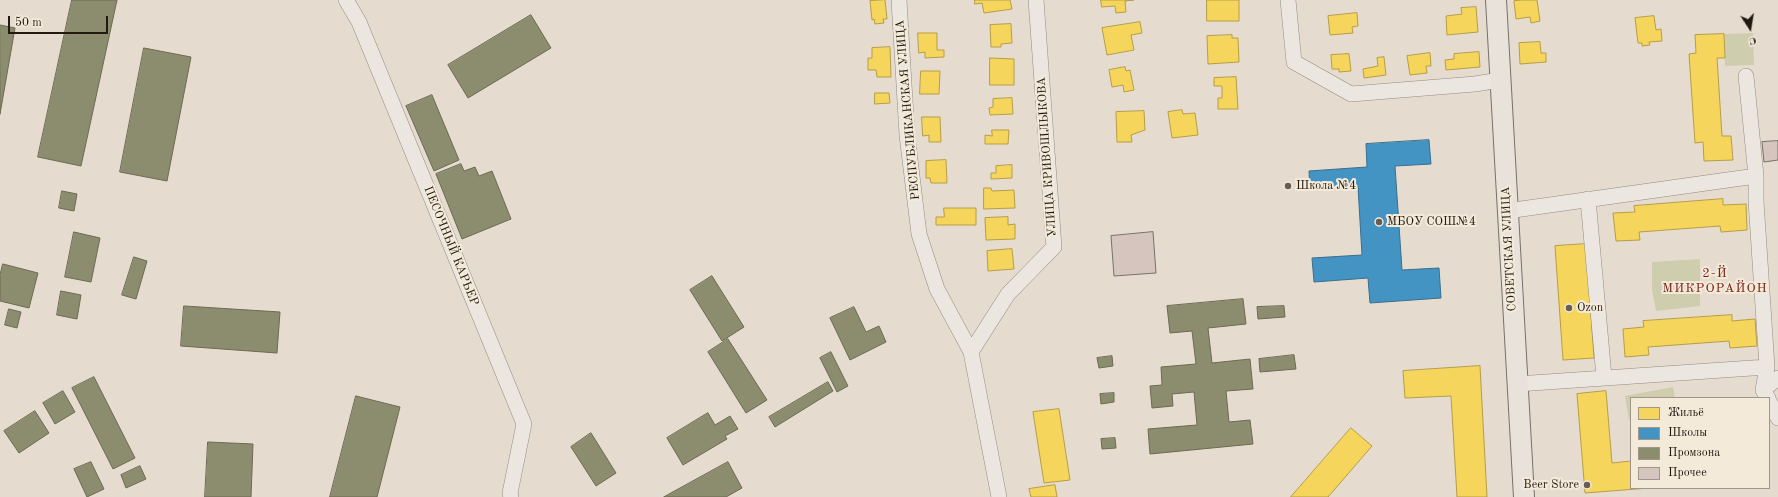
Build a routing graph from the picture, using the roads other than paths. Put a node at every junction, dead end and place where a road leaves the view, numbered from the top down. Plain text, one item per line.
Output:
1 (346, 0) edge
2 (899, 0) edge
3 (1036, 0) edge
4 (1288, 0) edge
5 (1496, 0) edge
6 (1746, 76) dead end
7 (1500, 80) junction
8 (1756, 176) junction
9 (1588, 199) junction
10 (1507, 211) junction
11 (971, 352) junction
12 (1767, 366) junction
13 (1604, 377) junction
14 (1778, 378) edge
15 (1517, 384) junction
16 (1767, 396) edge
17 (1770, 402) edge
18 (1778, 418) edge
19 (511, 497) edge
20 (999, 497) edge
21 (1524, 497) edge

1 - 19 street, ПЕСОЧНЫЙ КАРЬЕР
2 - 11 street, РЕСПУБЛИКАНСКАЯ УЛИЦА
3 - 11 street, УЛИЦА КРИВОШЛЫКОВА
4 - 7 street
5 - 7 main road, СОВЕТСКАЯ УЛИЦА
6 - 8 street
7 - 10 main road, СОВЕТСКАЯ УЛИЦА
8 - 9 street
8 - 12 street
9 - 10 street
9 - 13 street
10 - 15 main road, СОВЕТСКАЯ УЛИЦА
11 - 20 street
12 - 13 street
12 - 16 street
13 - 15 street
14 - 16 street
15 - 21 main road, СОВЕТСКАЯ УЛИЦА
17 - 18 street

